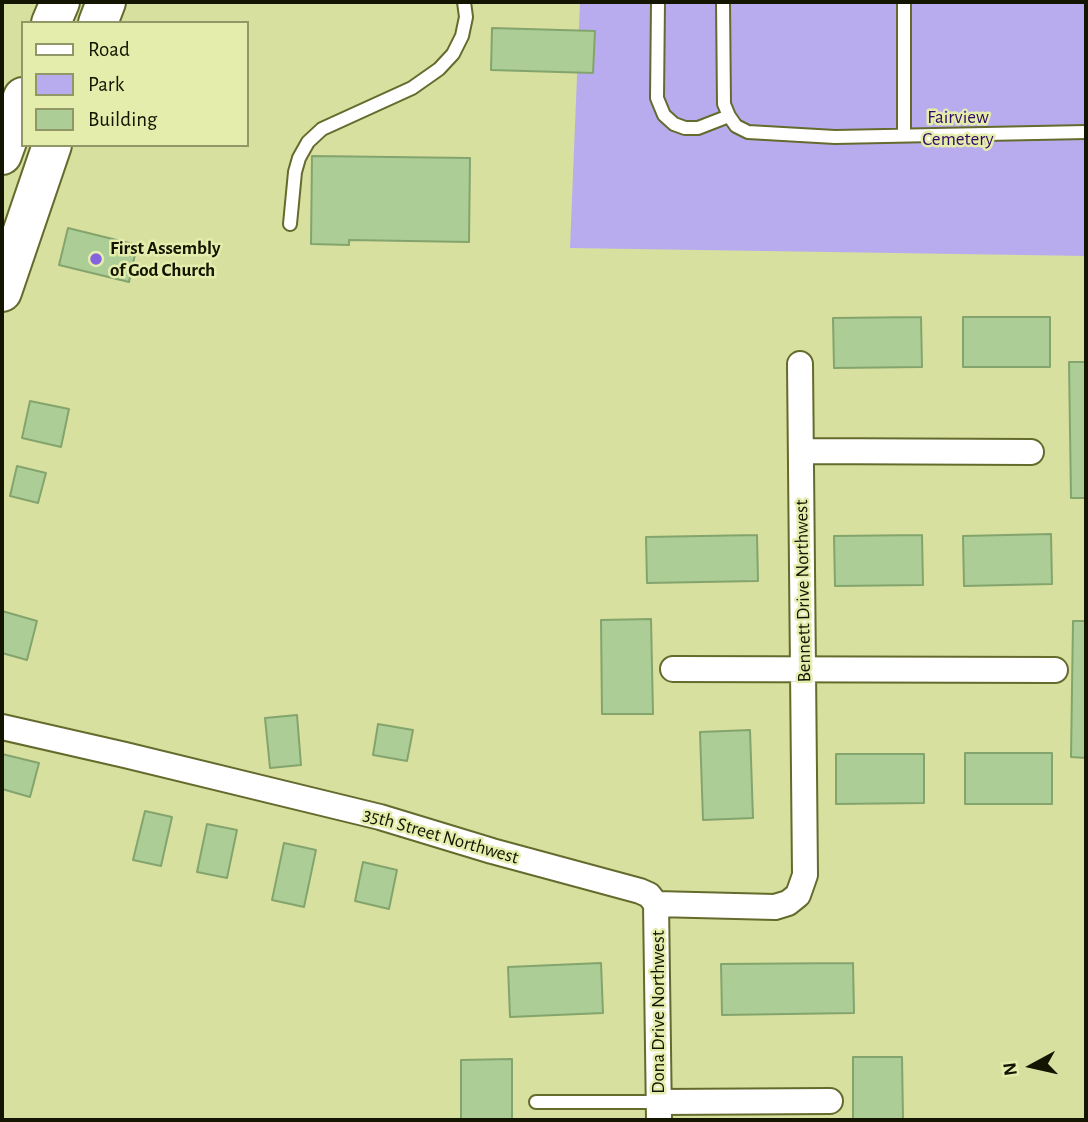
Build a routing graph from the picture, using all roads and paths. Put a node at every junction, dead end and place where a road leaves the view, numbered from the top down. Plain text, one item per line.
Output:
1 (60, 2) edge
2 (106, 2) edge
3 (464, 2) edge
4 (658, 2) edge
5 (723, 2) edge
6 (904, 2) edge
7 (52, 21) edge
8 (98, 21) edge
9 (21, 103) edge
10 (729, 116) junction
11 (1086, 132) edge
12 (904, 135) junction
13 (51, 147) edge
14 (2, 155) edge
15 (290, 224) dead end
16 (2, 292) edge
17 (800, 364) dead end
18 (801, 451) junction
19 (1031, 452) dead end
20 (804, 668) junction
21 (673, 669) dead end
22 (1055, 670) dead end
23 (2, 727) edge
24 (804, 817) joint
25 (656, 904) junction
26 (830, 1101) dead end
27 (536, 1102) dead end
28 (659, 1111) edge

1 - 7 main road
2 - 8 main road
3 - 15 lane
4 - 10 lane
5 - 10 lane
6 - 12 lane
9 - 14 main road
10 - 12 lane
11 - 12 lane
13 - 16 main road
17 - 18 street, Bennett Drive Northwest
18 - 19 street
18 - 20 street, Bennett Drive Northwest
20 - 21 street
20 - 22 street
20 - 24 street, Bennett Drive Northwest
23 - 25 street, 35th Street Northwest
24 - 25 street, 35th Street Northwest
25 - 28 street, Dona Drive Northwest
26 - 28 street
27 - 28 lane

